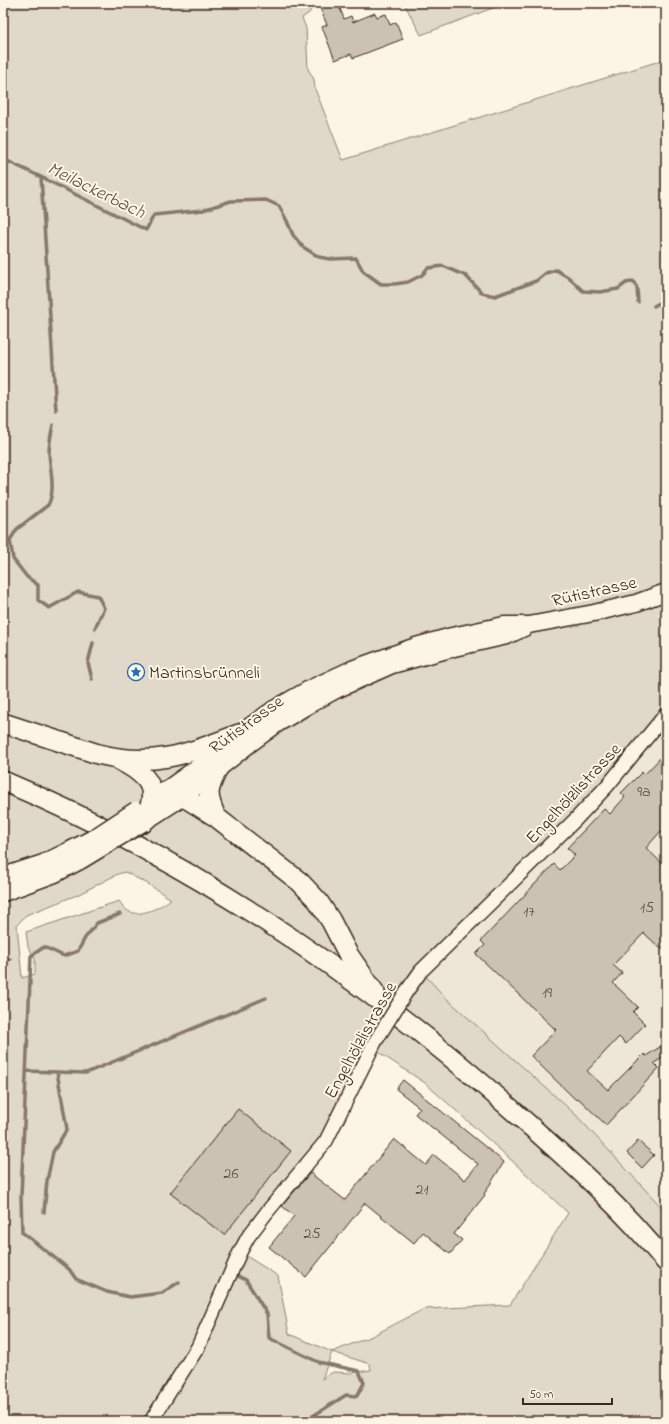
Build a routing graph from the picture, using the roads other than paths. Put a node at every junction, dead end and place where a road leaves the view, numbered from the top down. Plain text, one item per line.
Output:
1 (666, 592) edge
2 (529, 626) junction
3 (666, 714) edge
4 (3, 723) edge
5 (239, 734) junction
6 (113, 758) junction
7 (218, 768) junction
8 (3, 781) edge
9 (183, 797) junction
10 (149, 810) junction
11 (216, 817) junction
12 (75, 856) junction
13 (3, 876) edge
14 (3, 893) edge
15 (383, 1004) junction
16 (666, 1262) edge
17 (151, 1421) edge

1 - 2 main road, Rütistrasse
2 - 5 main road, Rütistrasse
2 - 7 main road, Rütistrasse
3 - 17 street, Engelhölzlistrasse, bridge
4 - 6 highway
5 - 6 highway
5 - 10 main road, Rütistrasse
6 - 10 highway
7 - 9 main road, Rütistrasse
7 - 11 highway
8 - 15 highway
9 - 10 highway
9 - 10 main road, Rütistrasse
9 - 11 highway
10 - 12 main road, Rütistrasse, bridge
11 - 15 highway
12 - 13 main road, Rütistrasse
12 - 14 main road, Rütistrasse
15 - 16 highway

